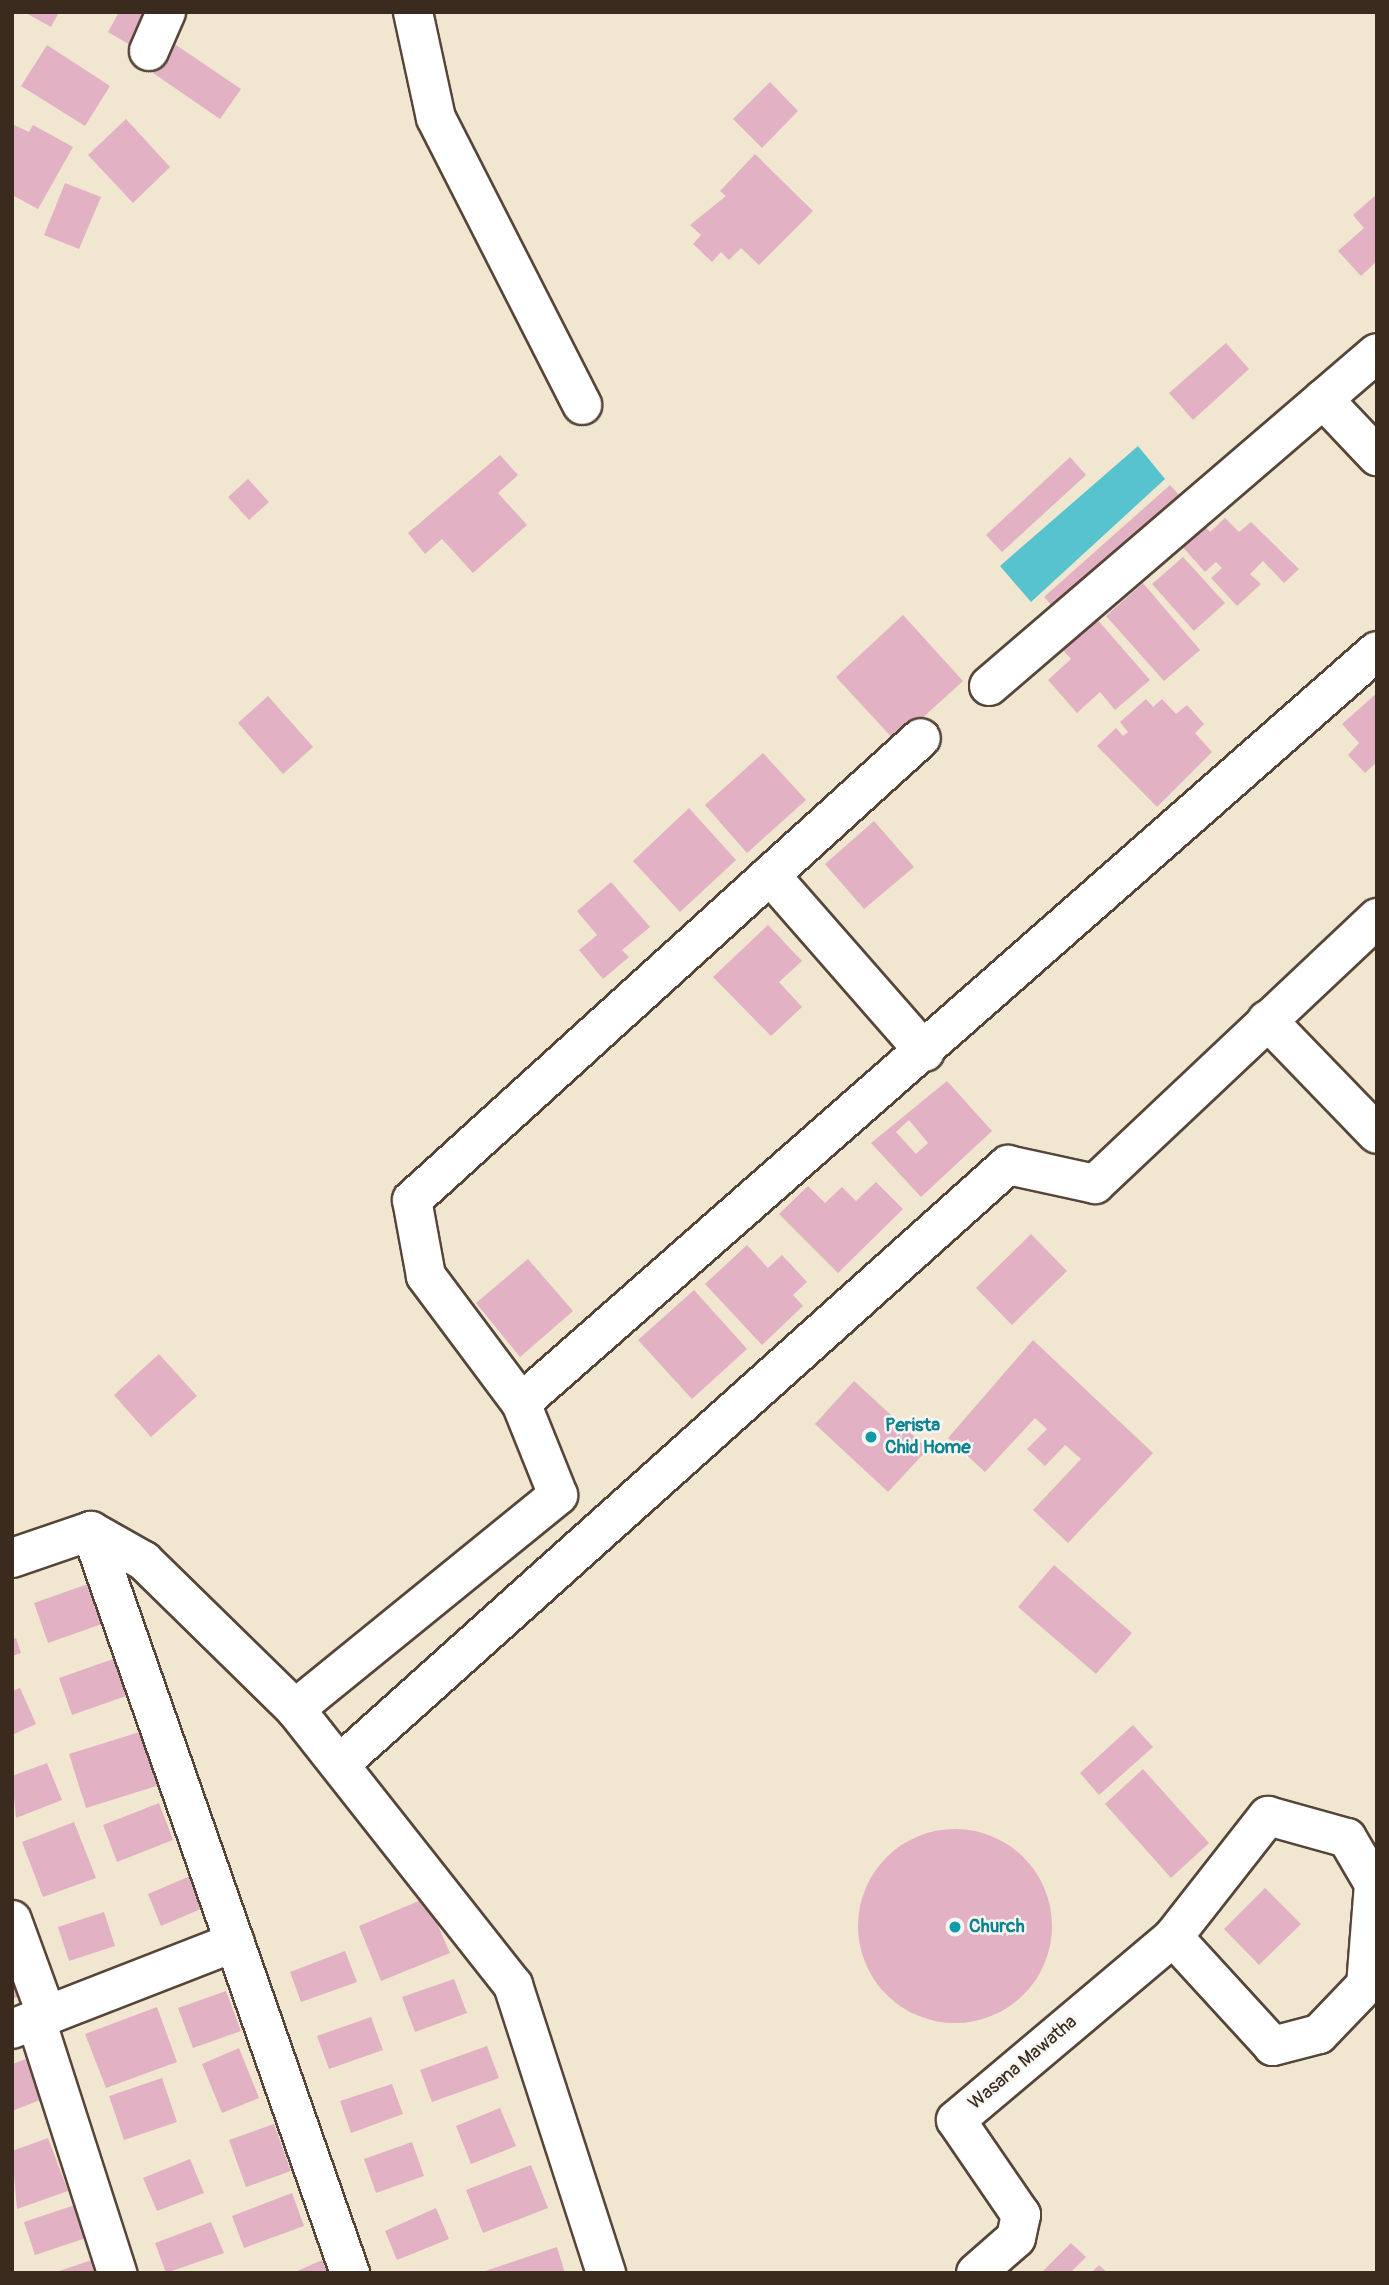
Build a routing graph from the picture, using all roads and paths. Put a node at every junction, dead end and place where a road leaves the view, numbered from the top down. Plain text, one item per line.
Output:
1 (166, 12) edge
2 (413, 12) edge
3 (149, 51) dead end
4 (1377, 353) edge
5 (1323, 399) junction
6 (582, 405) dead end
7 (1377, 456) edge
8 (1377, 651) edge
9 (989, 685) dead end
10 (920, 738) dead end
11 (770, 875) junction
12 (1377, 918) edge
13 (1267, 1020) junction
14 (925, 1052) junction
15 (1377, 1134) edge
16 (522, 1403) junction
17 (91, 1531) junction
18 (12, 1558) edge
19 (295, 1709) junction
20 (341, 1763) junction
21 (12, 1920) edge
22 (1173, 1937) junction
23 (235, 1942) junction
24 (32, 2022) edge
25 (117, 2273) edge
26 (350, 2273) edge
27 (606, 2273) edge
28 (976, 2273) edge

1 - 3 street
2 - 6 street
4 - 5 street
5 - 7 street
5 - 9 street
8 - 14 street
10 - 11 street
11 - 14 street
11 - 16 street
12 - 13 street
13 - 15 street
13 - 20 street
14 - 16 street
16 - 19 street
17 - 18 street
17 - 19 street
17 - 23 street
19 - 20 street
20 - 27 street
21 - 24 street
22 - 22 street
22 - 28 street, Wasana Mawatha
23 - 24 street
23 - 26 street
24 - 25 street

